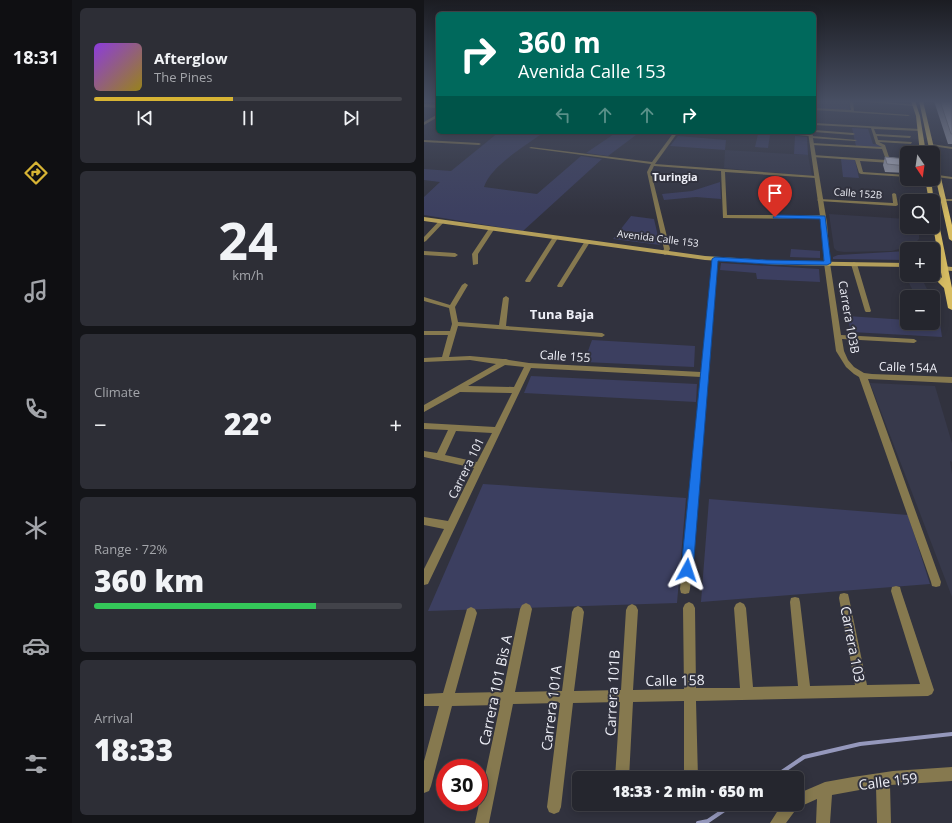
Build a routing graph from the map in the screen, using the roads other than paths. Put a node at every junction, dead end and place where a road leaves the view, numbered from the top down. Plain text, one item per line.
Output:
1 (671, 139) edge
2 (812, 139) edge
3 (851, 139) edge
4 (855, 140) dead end
5 (424, 141) edge
6 (877, 141) joint
7 (911, 143) dead end
8 (479, 144) dead end
9 (812, 144) junction
10 (837, 145) junction
11 (531, 148) dead end
12 (884, 148) junction
13 (940, 148) edge
14 (952, 149) edge
15 (814, 156) junction
16 (840, 158) junction
17 (857, 159) junction
18 (877, 160) junction
19 (888, 161) junction
20 (900, 162) edge
21 (653, 164) junction
22 (723, 170) junction
23 (881, 174) junction
24 (900, 175) edge
25 (940, 176) edge
26 (816, 177) junction
27 (952, 178) edge
28 (940, 184) edge
29 (894, 194) dead end
30 (819, 200) junction
31 (944, 200) junction
32 (952, 200) edge
33 (424, 219) edge
34 (823, 220) junction
35 (442, 221) junction
36 (492, 228) junction
37 (532, 234) junction
38 (937, 234) edge
39 (555, 238) junction
40 (952, 239) edge
41 (424, 240) edge
42 (938, 240) joint
43 (587, 242) junction
44 (666, 251) junction
45 (424, 253) edge
46 (455, 255) dead end
47 (715, 259) junction
48 (782, 263) junction
49 (827, 263) junction
50 (474, 264) dead end
51 (854, 264) junction
52 (900, 265) edge
53 (940, 268) edge
54 (944, 268) junction
55 (952, 269) edge
56 (940, 280) edge
57 (528, 281) dead end
58 (465, 285) dead end
59 (560, 286) dead end
60 (948, 287) junction
61 (424, 298) edge
62 (506, 298) dead end
63 (452, 307) junction
64 (952, 308) edge
65 (868, 311) dead end
66 (455, 324) junction
67 (502, 328) junction
68 (424, 333) edge
69 (453, 333) junction
70 (602, 335) dead end
71 (838, 337) junction
72 (914, 341) dead end
73 (445, 358) junction
74 (424, 360) edge
75 (506, 361) junction
76 (529, 365) junction
77 (704, 375) junction
78 (863, 376) junction
79 (952, 380) edge
80 (458, 389) junction
81 (516, 390) junction
82 (424, 409) edge
83 (424, 426) edge
84 (453, 428) junction
85 (497, 430) junction
86 (424, 454) edge
87 (440, 456) junction
88 (479, 466) junction
89 (424, 521) edge
90 (451, 526) junction
91 (425, 577) edge
92 (936, 582) dead end
93 (685, 588) dead end
94 (896, 591) dead end
95 (844, 598) dead end
96 (795, 602) dead end
97 (689, 608) dead end
98 (740, 608) dead end
99 (526, 609) dead end
100 (632, 610) dead end
101 (578, 612) dead end
102 (471, 613) dead end
103 (862, 691) junction
104 (805, 692) junction
105 (747, 693) junction
106 (689, 695) junction
107 (626, 696) junction
108 (568, 697) junction
109 (509, 698) junction
110 (424, 700) edge
111 (448, 700) junction
112 (622, 771) edge
113 (691, 771) edge
114 (952, 774) edge
115 (883, 780) junction
116 (424, 786) edge
117 (825, 789) junction
118 (804, 799) edge
119 (554, 807) dead end
120 (785, 811) edge
121 (482, 823) edge
122 (777, 823) edge
123 (822, 823) edge
124 (884, 823) edge

1 - 21 street
2 - 9 street, Carrera 103B
3 - 4 street
5 - 8 street
6 - 7 street
6 - 12 street
9 - 10 street
9 - 15 street, Carrera 103B
10 - 12 street
10 - 16 street
11 - 21 street
12 - 19 street
13 - 14 street
15 - 16 street
15 - 26 street, Carrera 103B
16 - 17 street
17 - 18 street
17 - 23 street
18 - 19 street
18 - 23 street
19 - 20 street
21 - 22 street
21 - 44 street
22 - 26 street
22 - 34 street
23 - 24 street
25 - 27 street
26 - 30 street, Carrera 103B
28 - 31 main road
29 - 30 street, Calle 152B
30 - 34 street, Carrera 103B
31 - 32 street
31 - 40 main road
33 - 35 main road, Avenida Calle 153
34 - 49 street, Carrera 103B
35 - 36 main road, Avenida Calle 153
35 - 41 street
36 - 37 main road, Avenida Calle 153
36 - 50 street
37 - 39 main road, Avenida Calle 153
37 - 44 main road, Avenida Calle 153
38 - 42 main road
39 - 43 main road, Avenida Calle 153
39 - 57 street
42 - 54 main road
43 - 44 main road, Avenida Calle 153
43 - 59 street
44 - 47 main road, Avenida Calle 153
44 - 48 main road, Avenida Calle 153
45 - 46 street
47 - 48 main road, Avenida Calle 153
47 - 77 street
48 - 49 main road, Avenida Calle 153
49 - 51 main road, Avenida Calle 153
49 - 71 street, Carrera 103B
51 - 52 main road, Avenida Calle 153
51 - 65 street
53 - 54 main road
54 - 55 main road
54 - 60 main road
56 - 60 main road
58 - 63 street
60 - 64 main road
61 - 63 street
62 - 67 street
63 - 66 street
66 - 67 street
66 - 69 street
67 - 70 street
68 - 69 street
69 - 73 street
71 - 72 street
71 - 78 street, Carrera 103B
73 - 74 street, Calle 155
73 - 75 street, Calle 155
75 - 76 street, Calle 155
75 - 80 street
76 - 77 street, Calle 155
76 - 81 street, Carrera 101
77 - 93 street
78 - 79 street, Calle 154A
78 - 92 street
80 - 81 street
80 - 82 street
81 - 85 street, Carrera 101
83 - 84 street
84 - 85 street
84 - 87 street
85 - 88 street, Carrera 101
86 - 87 street
87 - 88 street
88 - 90 street, Carrera 101
89 - 90 street
90 - 91 street, Carrera 101
94 - 103 street, Calle 158
95 - 103 street, Carrera 103
96 - 104 street
97 - 106 street
98 - 105 street
99 - 109 street, Carrera 101 Bis A
100 - 107 street, Carrera 101B
101 - 108 street, Carrera 101A
102 - 111 street
103 - 104 street, Calle 158
104 - 105 street, Calle 158
105 - 106 street, Calle 158
106 - 107 street, Calle 158
106 - 113 street
107 - 108 street, Calle 158
107 - 112 street, Carrera 101B
108 - 109 street, Calle 158
108 - 119 street, Carrera 101A
109 - 111 street, Calle 158
109 - 121 street, Carrera 101 Bis A
110 - 111 street, Calle 158
111 - 116 street
114 - 115 street, Calle 159
115 - 117 street, Calle 159
115 - 124 street
117 - 118 street, Calle 159
117 - 123 street
120 - 122 street

